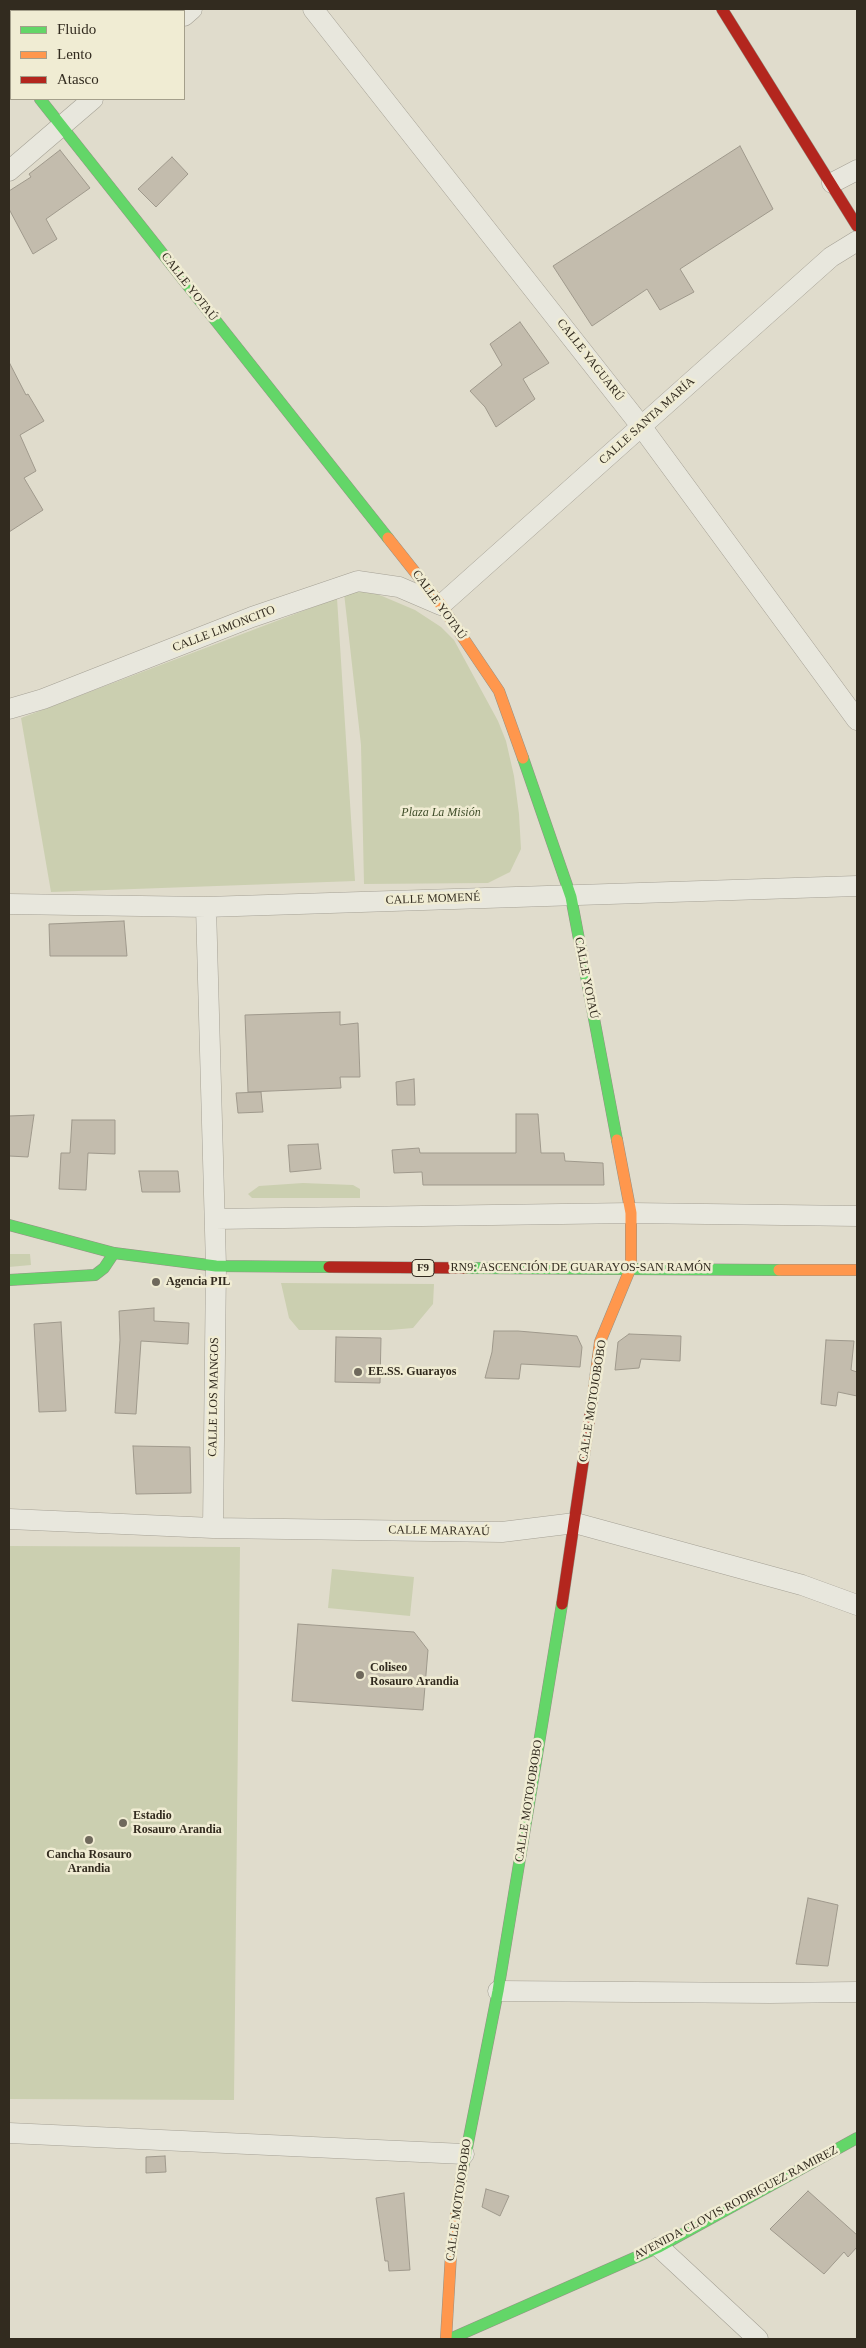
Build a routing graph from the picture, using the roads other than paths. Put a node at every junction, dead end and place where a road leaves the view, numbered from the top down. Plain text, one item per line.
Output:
1 (313, 9) edge
2 (722, 9) edge
3 (41, 100) edge
4 (92, 100) edge
5 (62, 127) junction
6 (857, 170) edge
7 (9, 171) edge
8 (832, 183) junction
9 (857, 226) edge
10 (857, 241) edge
11 (641, 426) junction
12 (441, 605) junction
13 (9, 709) edge
14 (857, 720) edge
15 (857, 886) edge
16 (571, 896) junction
17 (9, 904) edge
18 (206, 907) junction
19 (631, 1214) junction
20 (857, 1216) edge
21 (215, 1218) junction
22 (9, 1225) edge
23 (114, 1253) junction
24 (216, 1266) junction
25 (631, 1267) junction
26 (857, 1270) edge
27 (9, 1280) edge
28 (9, 1519) edge
29 (575, 1523) junction
30 (213, 1528) junction
31 (857, 1605) edge
32 (498, 1991) junction
33 (857, 1992) edge
34 (9, 2133) edge
35 (857, 2138) edge
36 (464, 2154) junction
37 (659, 2247) junction
38 (446, 2339) edge
39 (450, 2339) edge
40 (758, 2339) edge

1 - 11 street, CALLE YAGUARÚ
2 - 8 main road
3 - 5 main road, CALLE YOTAÚ
4 - 5 street
5 - 7 street
5 - 12 main road, CALLE YOTAÚ
6 - 8 street
8 - 9 main road
10 - 11 street, CALLE SANTA MARÍA
11 - 12 street, CALLE SANTA MARÍA
11 - 14 street, CALLE YAGUARÚ
12 - 13 street, CALLE LIMONCITO
12 - 16 main road, CALLE YOTAÚ
15 - 16 street, CALLE MOMENÉ
16 - 18 street, CALLE MOMENÉ
16 - 19 main road, CALLE YOTAÚ
17 - 18 street, CALLE MOMENÉ
18 - 21 street, CALLE LOS MANGOS
19 - 20 street
19 - 21 street
19 - 25 main road, CALLE YOTAÚ
21 - 24 street, CALLE LOS MANGOS
22 - 23 main road, RN9: ASCENCIÓN DE GUARAYOS-SAN RAMÓN / F9
23 - 24 main road, RN9: ASCENCIÓN DE GUARAYOS-SAN RAMÓN / F9
23 - 27 main road
24 - 25 main road, RN9: ASCENCIÓN DE GUARAYOS-SAN RAMÓN / F9
24 - 30 street, CALLE LOS MANGOS
25 - 26 main road, RN9: ASCENCIÓN DE GUARAYOS-SAN RAMÓN / F9
25 - 29 main road, CALLE MOTOJOBOBO
28 - 30 street, CALLE MARAYAÚ
29 - 30 street, CALLE MARAYAÚ
29 - 31 street, CALLE MARAYAÚ
29 - 32 main road, CALLE MOTOJOBOBO
32 - 33 street
32 - 36 main road, CALLE MOTOJOBOBO
34 - 36 street
35 - 37 main road, AVENIDA CLOVIS RODRIGUEZ RAMIREZ
36 - 38 main road, CALLE MOTOJOBOBO
37 - 39 main road, AVENIDA CLOVIS RODRIGUEZ RAMIREZ
37 - 40 street

